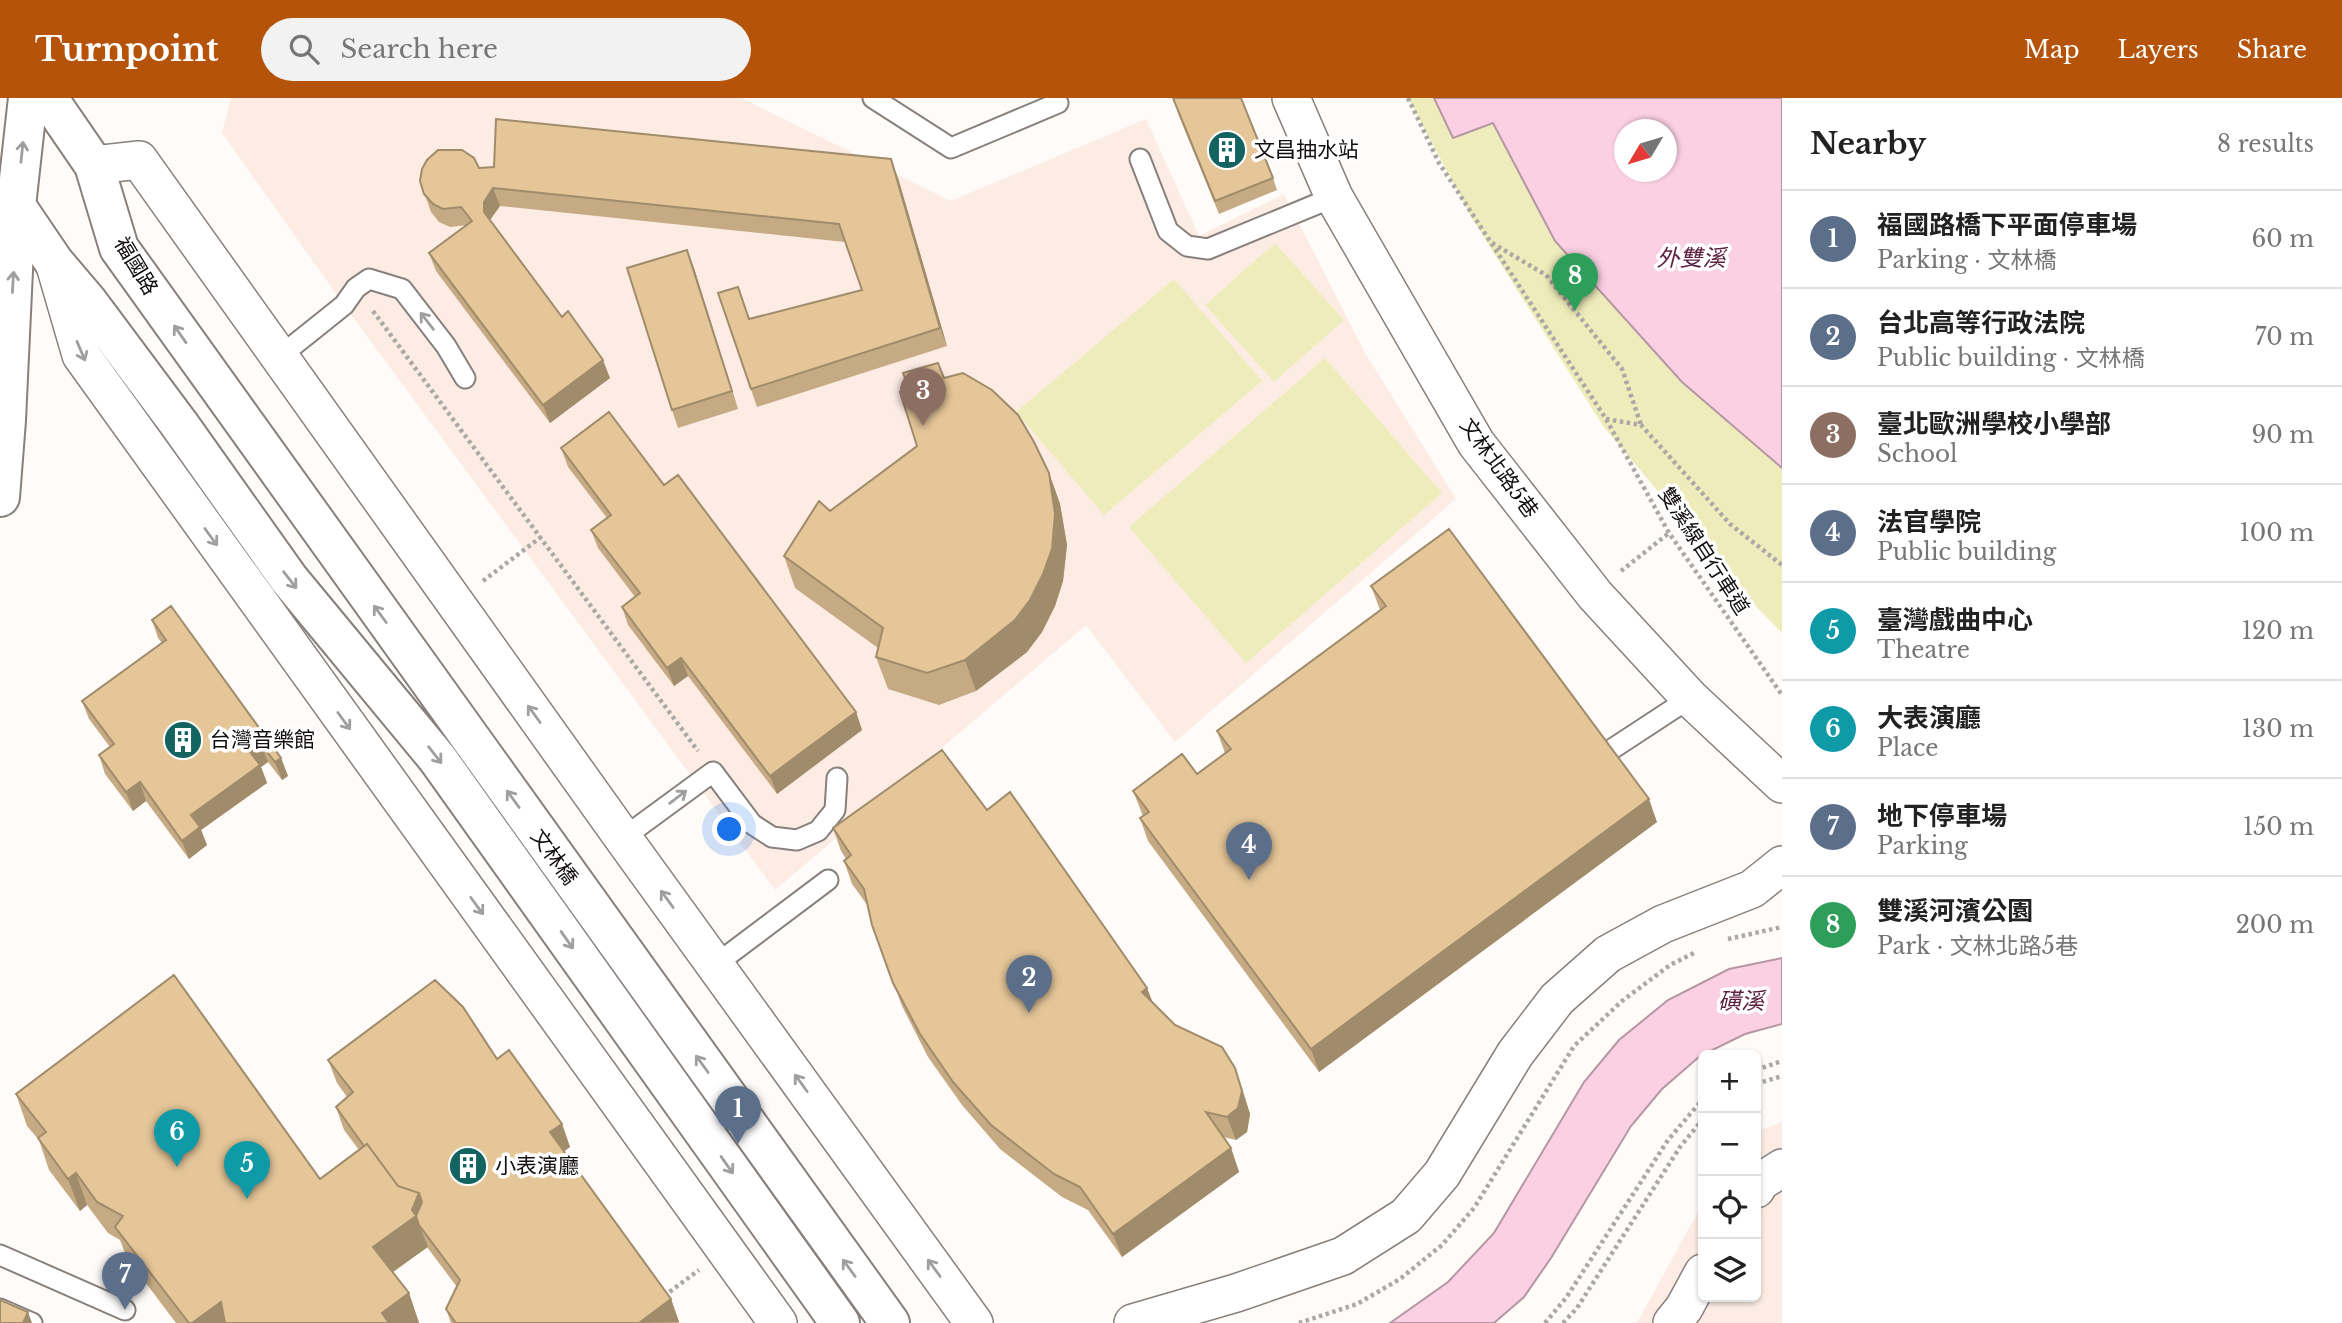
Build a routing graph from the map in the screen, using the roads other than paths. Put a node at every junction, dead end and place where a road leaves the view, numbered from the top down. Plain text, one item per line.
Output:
1 (28, 98) edge
2 (48, 98) edge
3 (873, 98) edge
4 (1291, 98) edge
5 (1058, 103) dead end
6 (1140, 159) dead end
7 (94, 165) junction
8 (8, 194) edge
9 (1334, 197) junction
10 (54, 262) junction
11 (279, 357) junction
12 (465, 378) dead end
13 (220, 390) joint
14 (0, 497) edge
15 (1690, 698) junction
16 (1606, 753) edge
17 (837, 778) dead end
18 (1782, 784) edge
19 (623, 838) junction
20 (1782, 865) edge
21 (828, 880) dead end
22 (715, 965) junction
23 (1782, 1168) edge
24 (1761, 1181) edge
25 (0, 1255) edge
26 (1698, 1285) edge
27 (0, 1308) edge
28 (125, 1310) dead end
29 (1684, 1318) edge
30 (864, 1320) edge
31 (32, 1323) edge
32 (778, 1323) edge
33 (974, 1323) edge
34 (1133, 1323) edge

8 -> 1 street
2 - 7 street, 福國路
3 - 5 lane
4 - 9 street, 文林北路5巷
6 - 9 lane
7 - 11 street
13 -> 7 street, 福國路
8 - 10 street
14 -> 8 street
9 - 15 street, 文林北路5巷
10 -> 30 street, 文林橋
10 -> 32 street
12 -> 11 lane
19 -> 11 street
30 -> 13 street, 文林橋
15 - 16 lane
15 - 18 street, 文林北路5巷
19 -> 17 lane
22 -> 19 street
20 - 34 street
21 - 22 lane
33 -> 22 street
23 - 24 street
25 - 28 lane
26 - 29 street
27 - 31 lane

